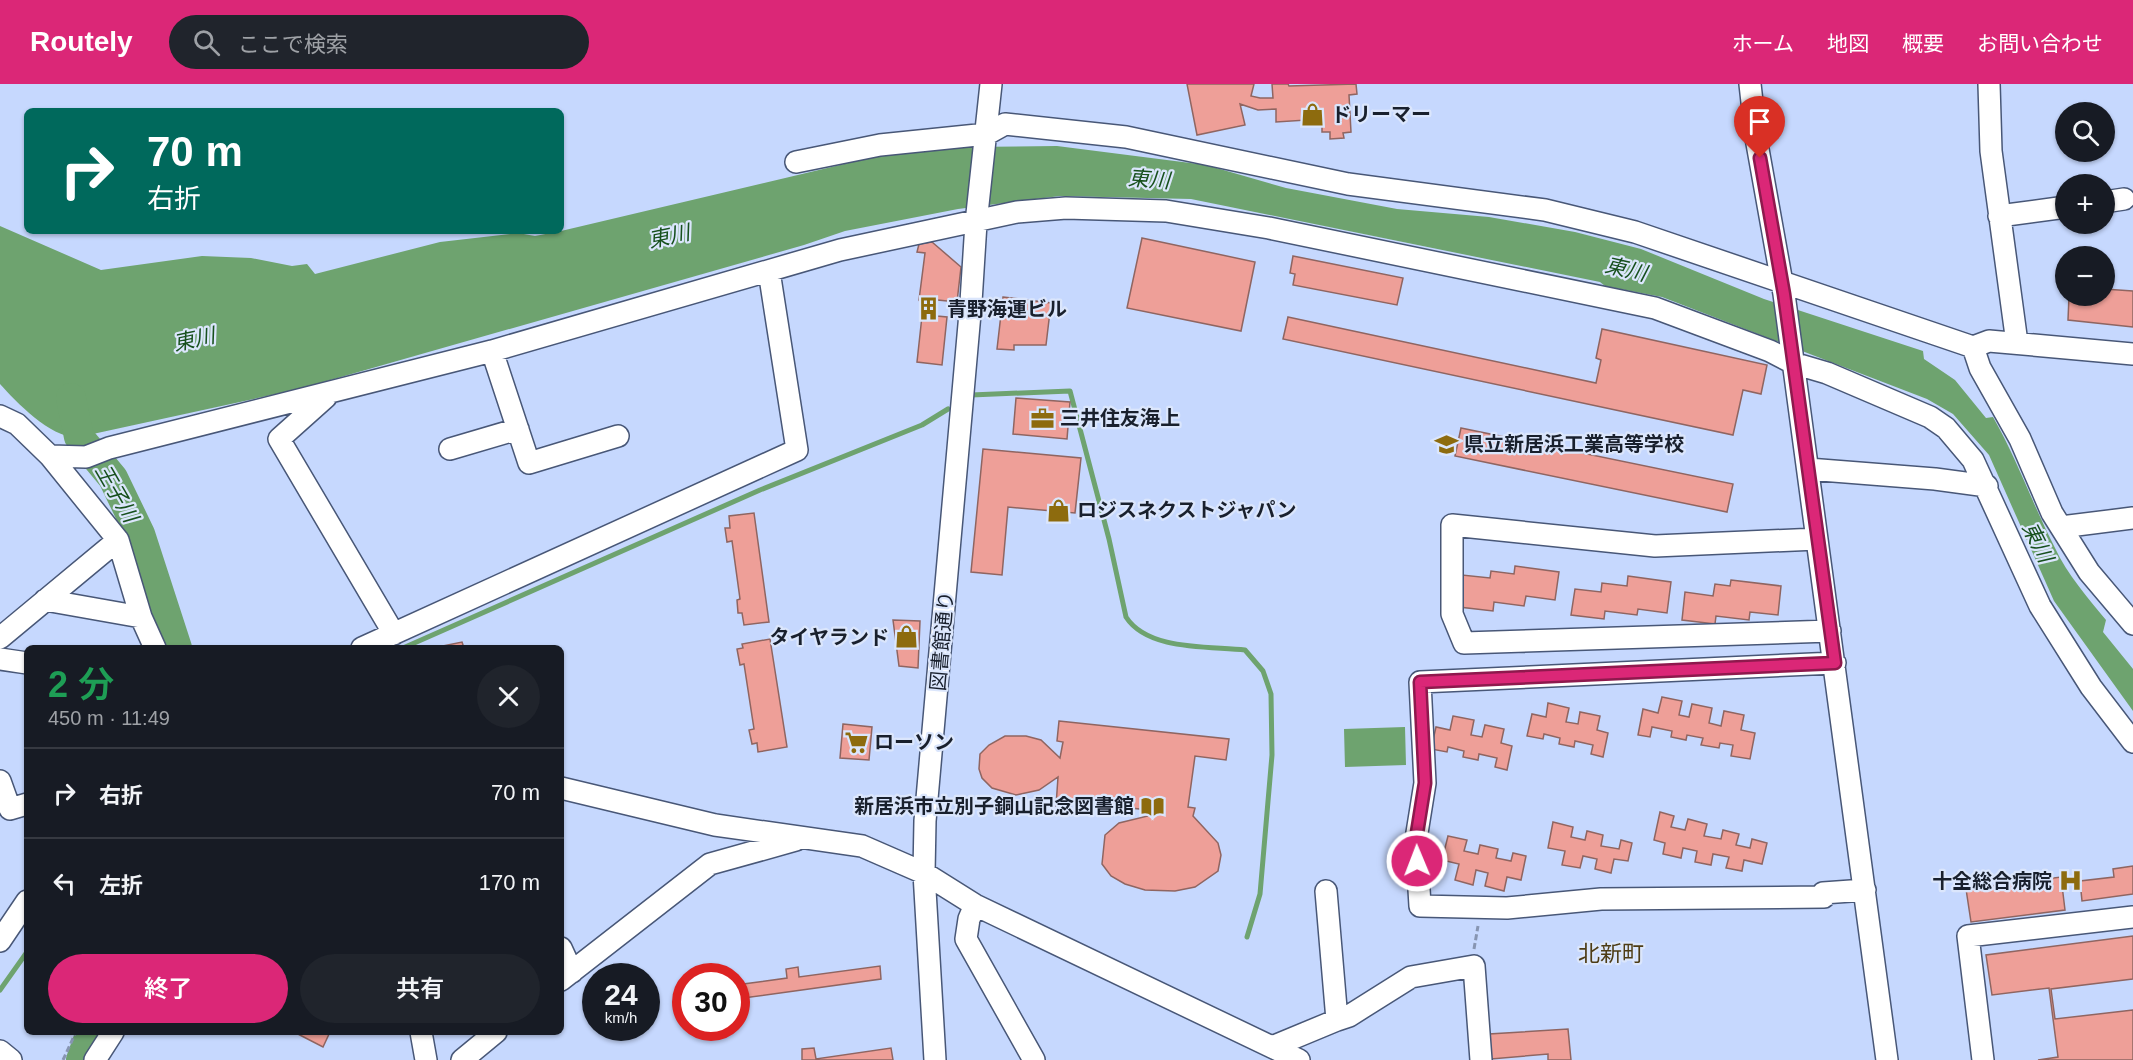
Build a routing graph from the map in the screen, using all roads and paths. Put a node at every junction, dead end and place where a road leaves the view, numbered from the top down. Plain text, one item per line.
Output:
1 (991, 84) edge
2 (1750, 84) edge
3 (1989, 84) edge
4 (987, 134) junction
5 (796, 162) dead end
6 (2055, 208) edge
7 (1999, 216) junction
8 (976, 223) junction
9 (769, 270) junction
10 (1782, 288) junction
11 (2017, 343) junction
12 (1973, 347) junction
13 (492, 351) junction
14 (2133, 354) edge
15 (1792, 356) junction
16 (328, 394) junction
17 (0, 416) edge
18 (518, 429) junction
19 (618, 436) dead end
20 (450, 449) dead end
21 (50, 456) junction
22 (86, 458) junction
23 (1808, 469) junction
24 (1987, 486) junction
25 (77, 489) junction
26 (2133, 518) edge
27 (2061, 527) junction
28 (1817, 539) junction
29 (118, 540) junction
30 (45, 600) junction
31 (141, 617) junction
32 (2133, 624) edge
33 (1830, 631) junction
34 (394, 634) junction
35 (0, 638) edge
36 (154, 645) edge
37 (369, 645) edge
38 (0, 659) edge
39 (24, 663) edge
40 (1835, 663) junction
41 (2133, 742) edge
42 (0, 781) edge
43 (564, 789) edge
44 (24, 805) edge
45 (715, 825) junction
46 (804, 838) junction
47 (710, 864) junction
48 (924, 873) junction
49 (1864, 890) junction
50 (1326, 891) dead end
51 (975, 905) junction
52 (24, 906) edge
53 (1482, 906) junction
54 (2133, 917) edge
55 (0, 941) edge
56 (1474, 966) junction
57 (566, 976) edge
58 (1337, 1020) junction
59 (75, 1035) edge
60 (111, 1035) edge
61 (422, 1035) edge
62 (492, 1035) edge
63 (1272, 1047) junction
64 (0, 1051) edge
65 (11, 1060) edge
66 (63, 1060) edge
67 (95, 1060) edge
68 (426, 1060) edge
69 (462, 1060) edge
70 (935, 1060) edge
71 (1034, 1060) edge
72 (1299, 1060) edge
73 (1481, 1060) edge
74 (1887, 1060) edge
75 (1983, 1060) edge

1 - 4 street
2 - 10 street
3 - 7 street
4 - 5 street
4 - 8 street, 図書館通り
4 - 10 street
6 - 7 street
7 - 11 street
8 - 9 street
8 - 15 street
8 - 48 street, 図書館通り
9 - 13 street
9 - 34 street
10 - 12 street
10 - 15 street
11 - 12 street
11 - 14 street
12 - 27 street
13 - 16 street
13 - 18 street
15 - 23 street
15 - 24 street
16 - 22 street
16 - 34 street
17 - 21 street
18 - 19 street
18 - 20 street
21 - 22 street
21 - 25 street
22 - 25 street
23 - 24 street
23 - 28 street
24 - 41 street
25 - 29 street
26 - 27 street
27 - 32 street
28 - 33 street
28 - 33 street
29 - 30 street
29 - 31 street
30 - 31 street
30 - 35 street
31 - 36 street
33 - 40 street
34 - 37 street
38 - 39 street
40 - 49 street
40 - 53 street
42 - 44 street
43 - 45 street
45 - 46 street
45 - 47 street
46 - 47 street
46 - 48 street
47 - 57 street
48 - 51 street
48 - 70 street, 図書館通り
49 - 53 street
49 - 74 street
50 - 58 street
51 - 63 street
51 - 71 street
52 - 55 street
53 - 56 path
54 - 75 street
56 - 58 street
56 - 73 street
58 - 63 street
59 - 66 path
60 - 67 street
61 - 68 street
62 - 69 street
63 - 72 street
64 - 65 street

